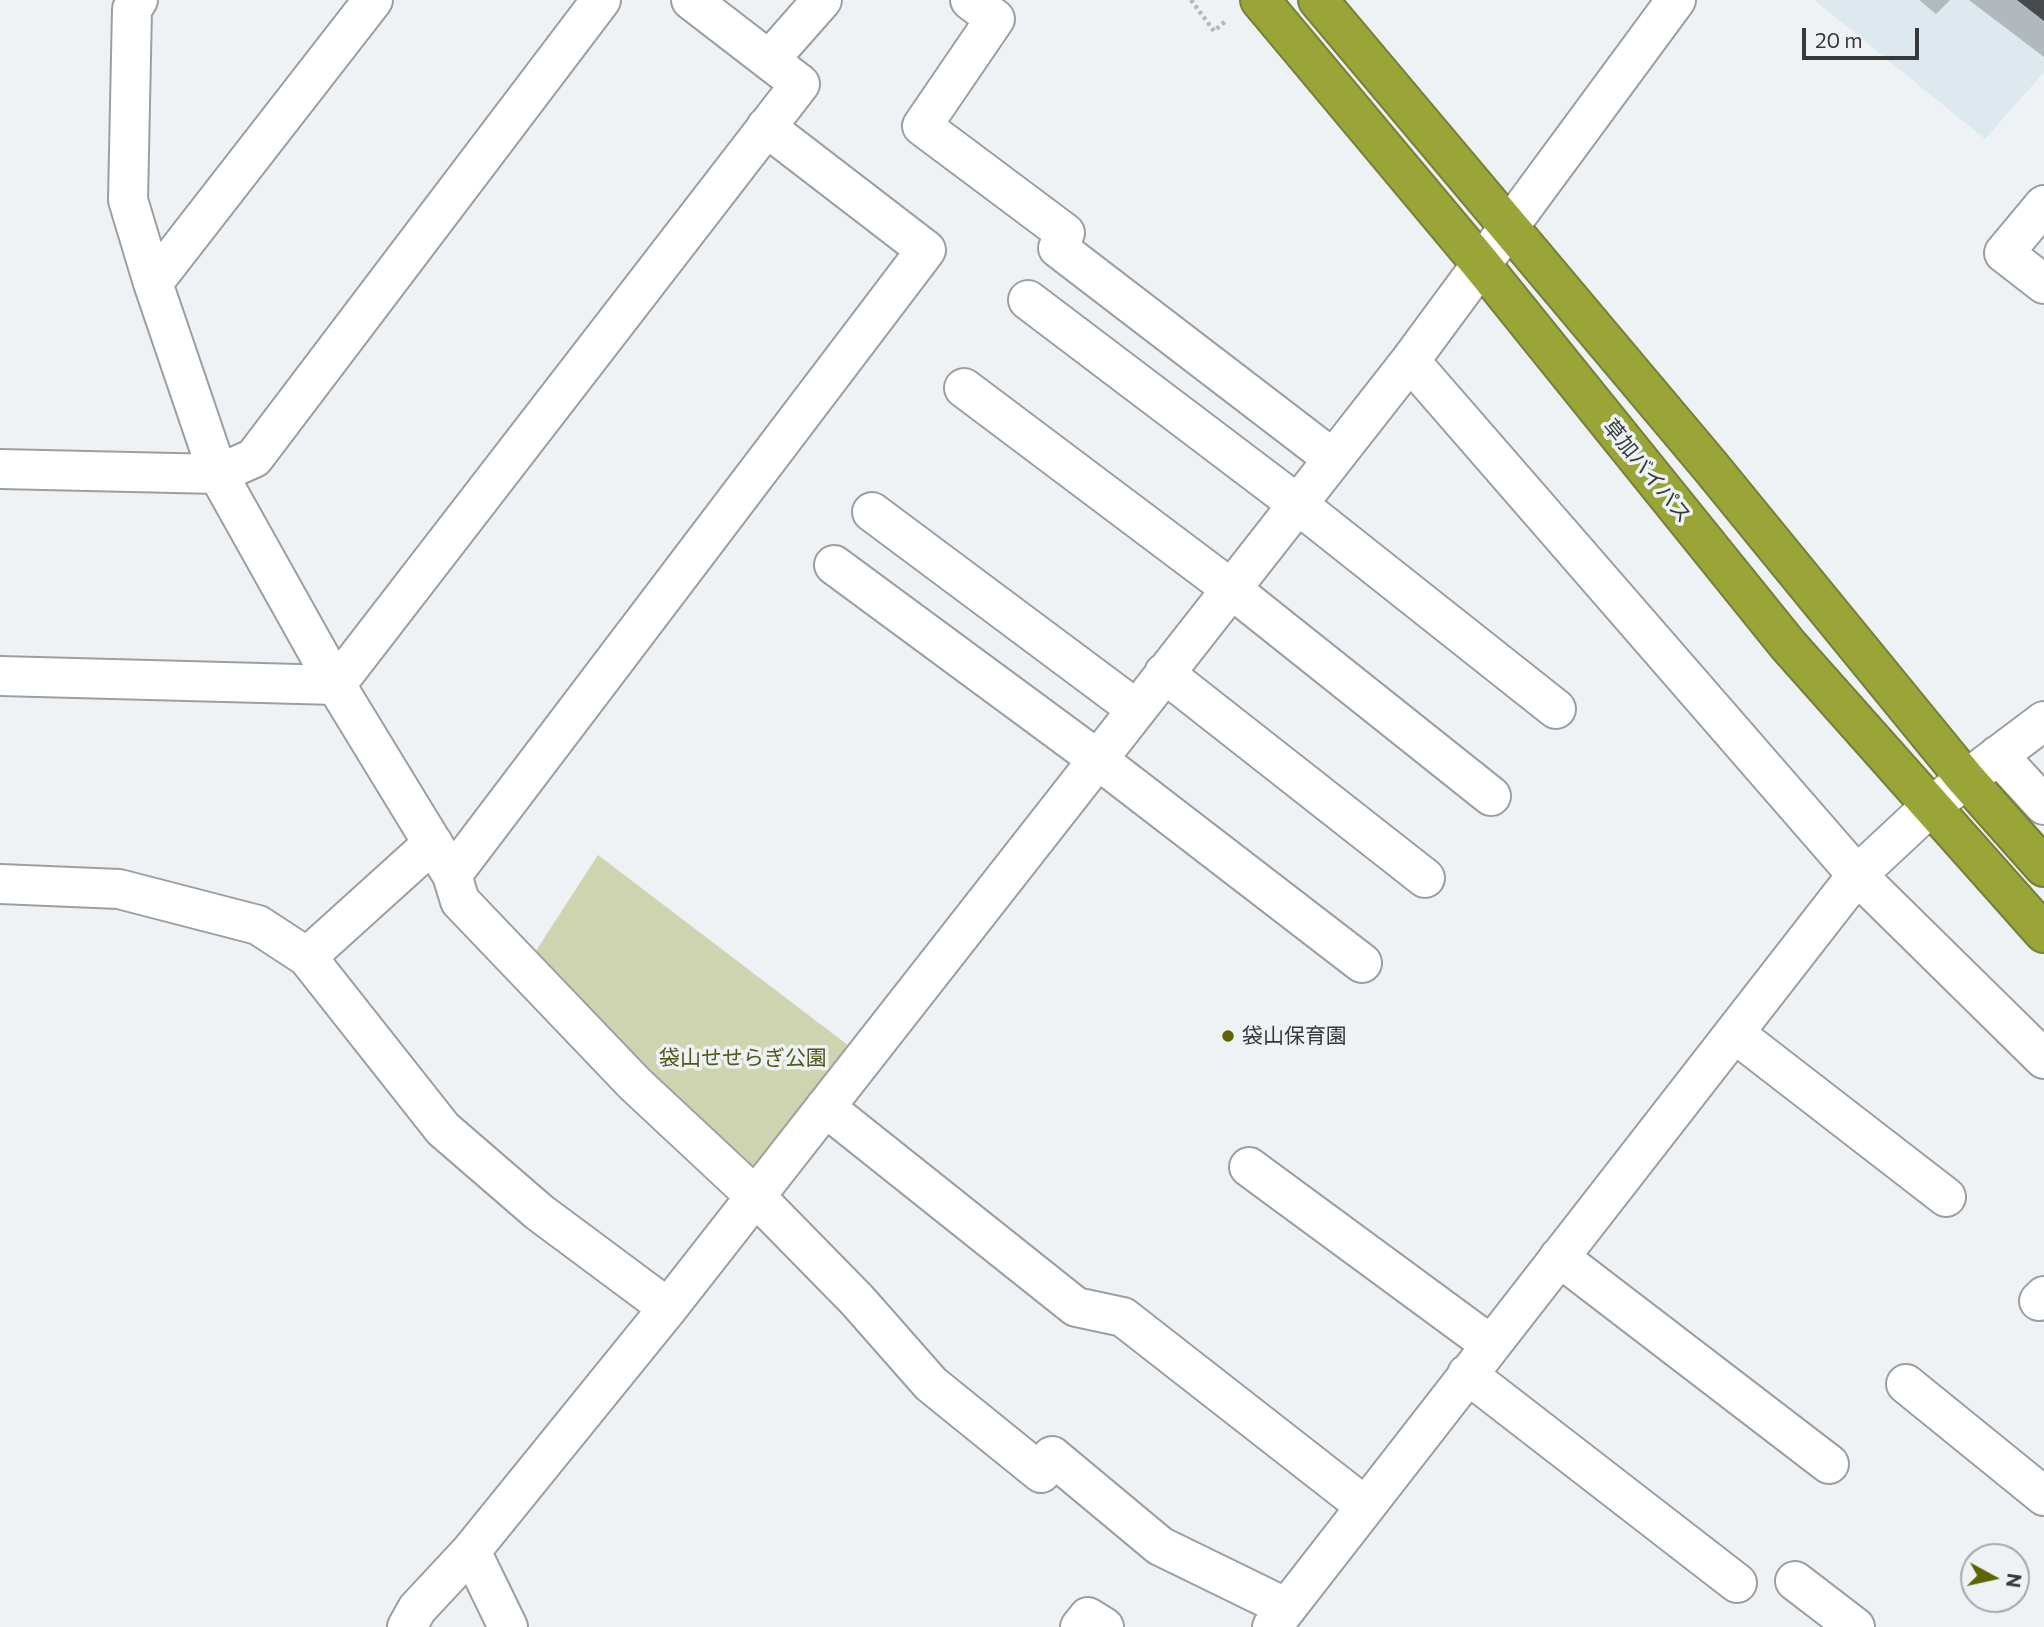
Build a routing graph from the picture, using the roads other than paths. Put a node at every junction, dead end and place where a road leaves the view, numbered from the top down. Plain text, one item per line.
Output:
1 (138, 0) edge
2 (373, 0) edge
3 (601, 0) edge
4 (691, 0) edge
5 (822, 0) edge
6 (970, 0) edge
7 (1318, 0) edge
8 (1676, 0) edge
9 (1246, 8) edge
10 (769, 59) junction
11 (766, 127) junction
12 (2044, 205) edge
13 (1508, 228) junction
14 (1479, 263) junction
15 (153, 283) junction
16 (2044, 284) edge
17 (1028, 300) dead end
18 (1410, 361) junction
19 (964, 387) dead end
20 (1332, 458) junction
21 (0, 469) edge
22 (218, 474) junction
23 (1296, 503) junction
24 (872, 512) dead end
25 (834, 565) dead end
26 (1230, 588) junction
27 (1164, 673) junction
28 (0, 676) edge
29 (0, 683) edge
30 (336, 685) junction
31 (1136, 709) junction
32 (1556, 709) dead end
33 (2044, 721) edge
34 (1998, 755) junction
35 (1097, 759) junction
36 (1965, 778) junction
37 (1491, 796) dead end
38 (2044, 805) edge
39 (1930, 806) junction
40 (443, 859) junction
41 (2044, 867) edge
42 (1857, 875) junction
43 (1425, 878) dead end
44 (0, 884) edge
45 (2044, 933) edge
46 (307, 957) junction
47 (1362, 963) dead end
48 (1734, 1033) junction
49 (2044, 1059) edge
50 (825, 1107) junction
51 (1250, 1167) dead end
52 (755, 1196) junction
53 (1946, 1197) dead end
54 (1559, 1257) junction
55 (668, 1308) junction
56 (1479, 1360) junction
57 (1906, 1384) dead end
58 (1829, 1464) dead end
59 (2044, 1496) edge
60 (1365, 1506) junction
61 (471, 1550) junction
62 (1795, 1581) dead end
63 (1737, 1583) dead end
64 (1279, 1617) edge
65 (407, 1627) edge
66 (508, 1627) edge
67 (1080, 1627) edge
68 (1104, 1627) edge
69 (1855, 1627) edge

1 - 15 street
2 - 15 street
3 - 22 street
4 - 10 street
5 - 10 street
6 - 20 street
7 - 13 highway
8 - 13 street
9 - 14 highway, 草加バイパス
10 - 11 street
11 - 30 street
11 - 40 street
12 - 16 street
13 - 14 street
13 - 36 highway
14 - 18 street
14 - 39 highway, 草加バイパス
15 - 22 street
17 - 23 street
18 - 20 street
18 - 42 street
19 - 26 street
20 - 23 street
21 - 22 street
22 - 30 street
23 - 26 street
23 - 32 street
24 - 31 street
25 - 35 street
26 - 27 street
26 - 37 street
27 - 31 street
27 - 43 street
28 - 29 street
28 - 30 street
30 - 40 street
31 - 35 street
33 - 34 street
34 - 36 street
34 - 38 street
35 - 47 street
35 - 50 street
36 - 39 street
36 - 41 highway
39 - 42 street
39 - 45 highway, 草加バイパス
40 - 46 street
40 - 52 street
42 - 48 street
42 - 49 street
44 - 46 street
46 - 55 street
48 - 53 street
48 - 54 street
50 - 52 street
50 - 60 street
51 - 56 street
52 - 55 street
52 - 64 street
54 - 56 street
54 - 58 street
55 - 61 street
56 - 60 street
56 - 63 street
57 - 59 street
60 - 64 street
61 - 65 street
61 - 66 street
62 - 69 street
67 - 68 street

